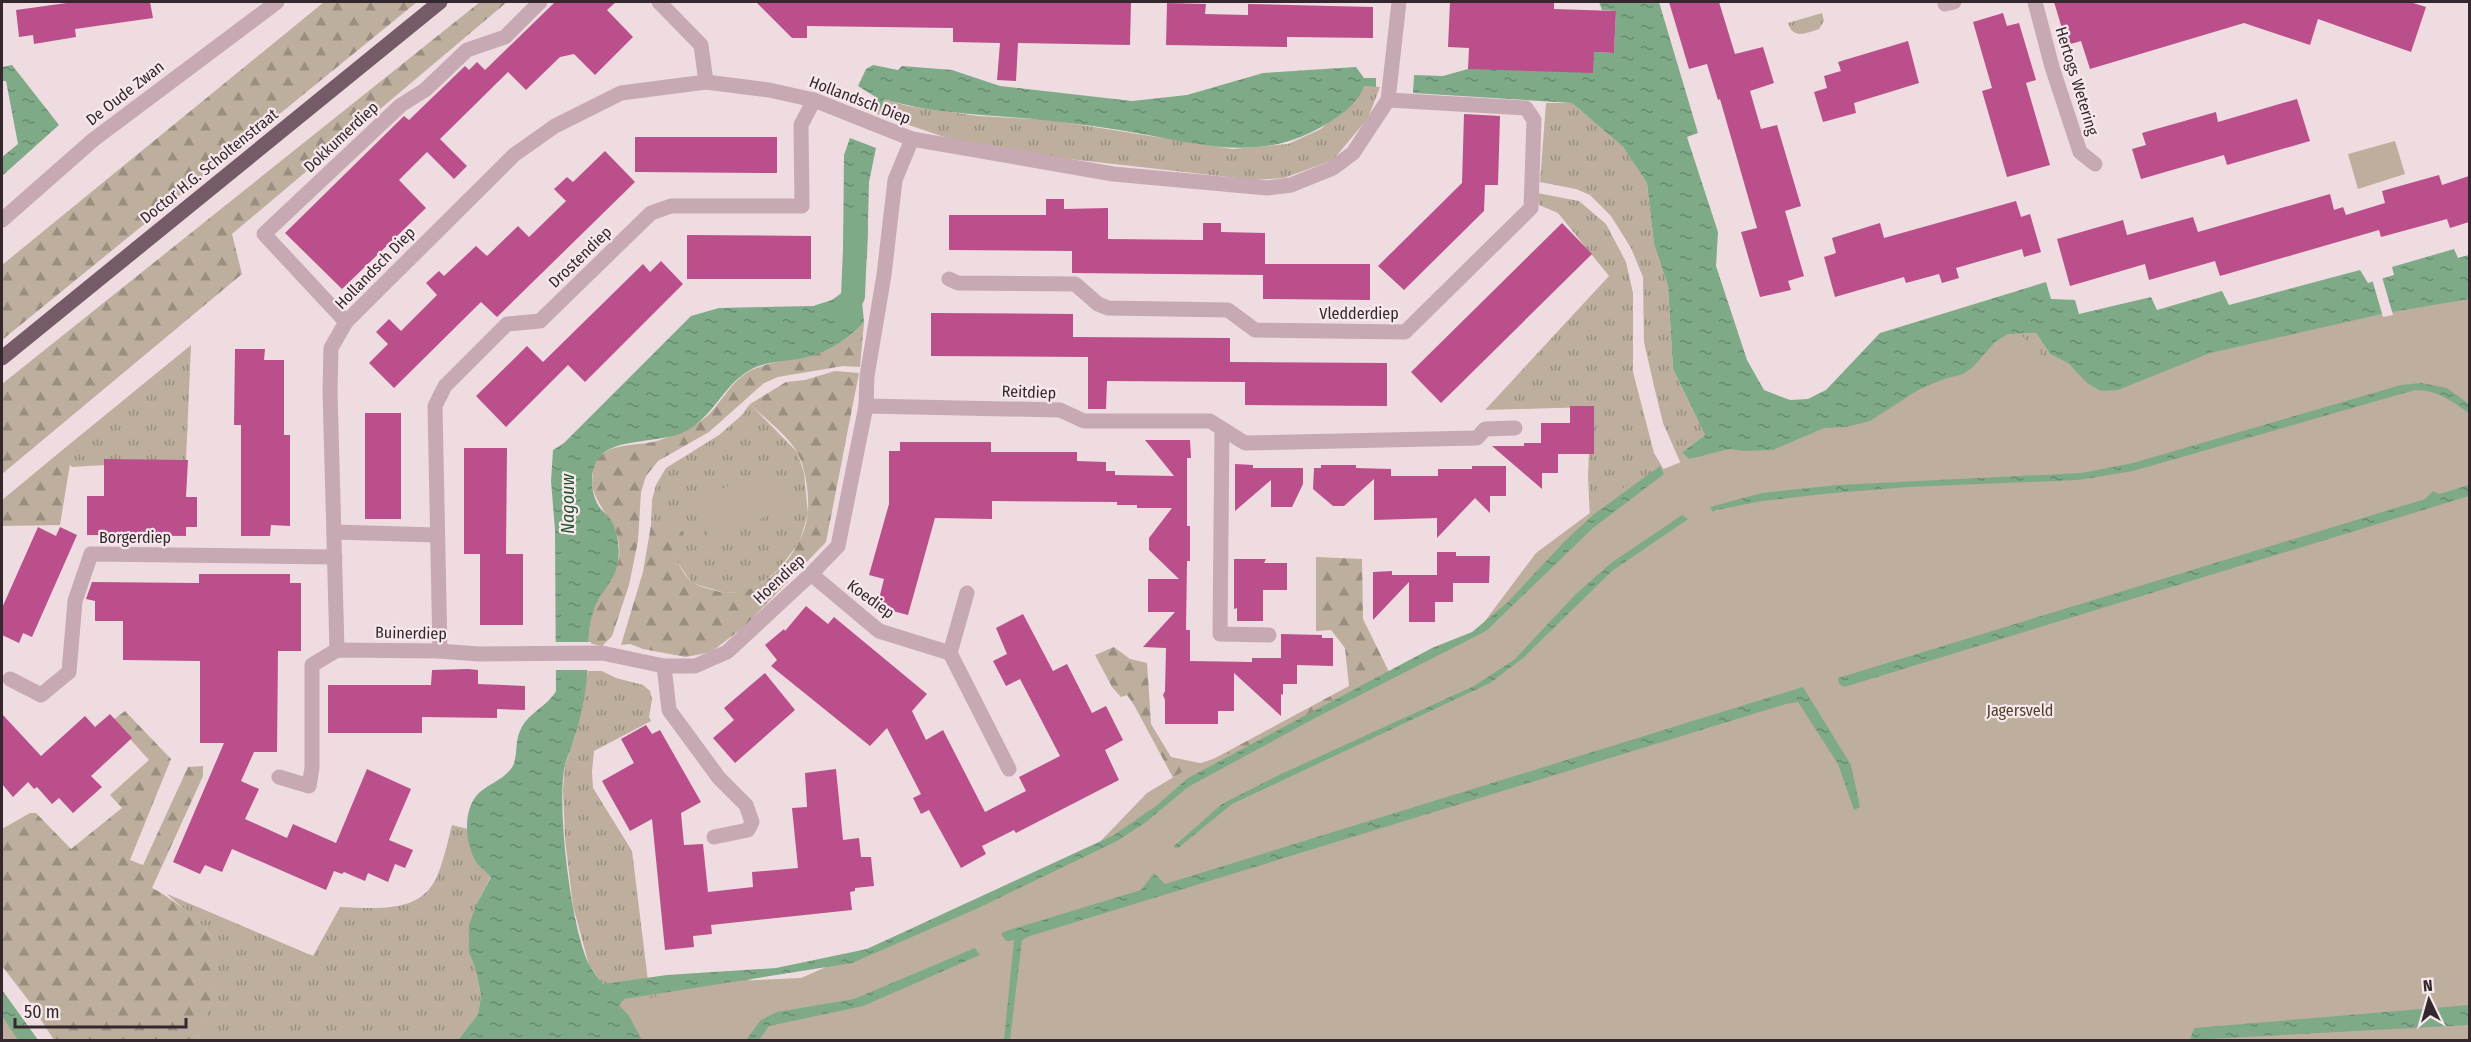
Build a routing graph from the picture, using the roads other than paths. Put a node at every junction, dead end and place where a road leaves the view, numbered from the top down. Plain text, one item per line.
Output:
1 (277, 2) edge
2 (440, 2) edge
3 (540, 2) edge
4 (659, 2) edge
5 (1399, 2) edge
6 (2035, 2) edge
7 (706, 82) junction
8 (814, 100) junction
9 (1388, 100) junction
10 (912, 139) junction
11 (2095, 164) dead end
12 (2, 220) edge
13 (949, 279) dead end
14 (346, 322) junction
15 (2, 358) edge
16 (866, 406) junction
17 (1515, 428) dead end
18 (1222, 429) junction
19 (333, 532) junction
20 (436, 535) junction
21 (335, 557) junction
22 (811, 574) junction
23 (967, 592) dead end
24 (1269, 635) dead end
25 (337, 650) junction
26 (440, 651) junction
27 (950, 652) junction
28 (664, 666) junction
29 (10, 679) dead end
30 (1009, 769) dead end
31 (279, 777) dead end
32 (714, 837) dead end

1 - 12 street, De Oude Zwan
2 - 15 main road, Doctor H.G. Scholtenstraat
3 - 14 street, Dokkumerdiep
4 - 7 street
5 - 9 street, Hollandsch Diep
6 - 11 street, Hertogs Wetering
7 - 8 street, Hollandsch Diep
7 - 14 street, Hollandsch Diep
8 - 10 street, Hollandsch Diep
8 - 20 street, Drostendiep
9 - 10 street, Hollandsch Diep
9 - 13 street, Vledderdiep
10 - 16 street, Hoendiep
14 - 19 street, Hollandsch Diep
16 - 18 street, Reitdiep
16 - 22 street, Hoendiep
17 - 18 street, Reitdiep
18 - 24 street
19 - 20 street
19 - 21 street, Hollandsch Diep
20 - 26 street, Drostendiep
21 - 25 street, Hollandsch Diep
21 - 29 street, Borgerdiep
22 - 27 street, Koediep
22 - 28 street, Hoendiep
23 - 27 street
25 - 26 street, Buinerdiep
25 - 31 street
26 - 28 street, Buinerdiep
27 - 30 street
28 - 32 street

